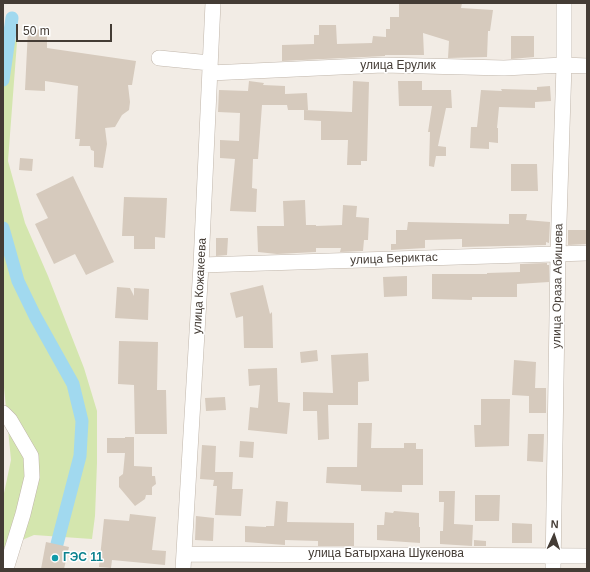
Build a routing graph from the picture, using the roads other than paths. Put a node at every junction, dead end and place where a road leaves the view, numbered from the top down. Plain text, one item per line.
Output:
1 (213, 3) edge
2 (564, 3) edge
3 (159, 58) dead end
4 (564, 65) junction
5 (587, 66) edge
6 (210, 68) junction
7 (558, 253) junction
8 (587, 253) edge
9 (202, 265) junction
10 (3, 413) edge
11 (184, 554) junction
12 (587, 556) edge
13 (553, 562) edge
14 (6, 569) edge
15 (183, 569) edge

1 - 6 street, улица Кожакеева
2 - 4 street, улица Ораза Абишева
3 - 6 street, улица Ерулик
4 - 5 street, улица Ерулик
4 - 6 street, улица Ерулик
4 - 7 street, улица Ораза Абишева
6 - 9 street, улица Кожакеева
7 - 8 street, улица Бериктас
7 - 9 street, улица Бериктас
7 - 13 street, улица Ораза Абишева
9 - 11 street, улица Кожакеева
10 - 14 street
11 - 13 street, улица Батырхана Шукенова
11 - 15 street, улица Кожакеева
12 - 13 street, улица Батырхана Шукенова

